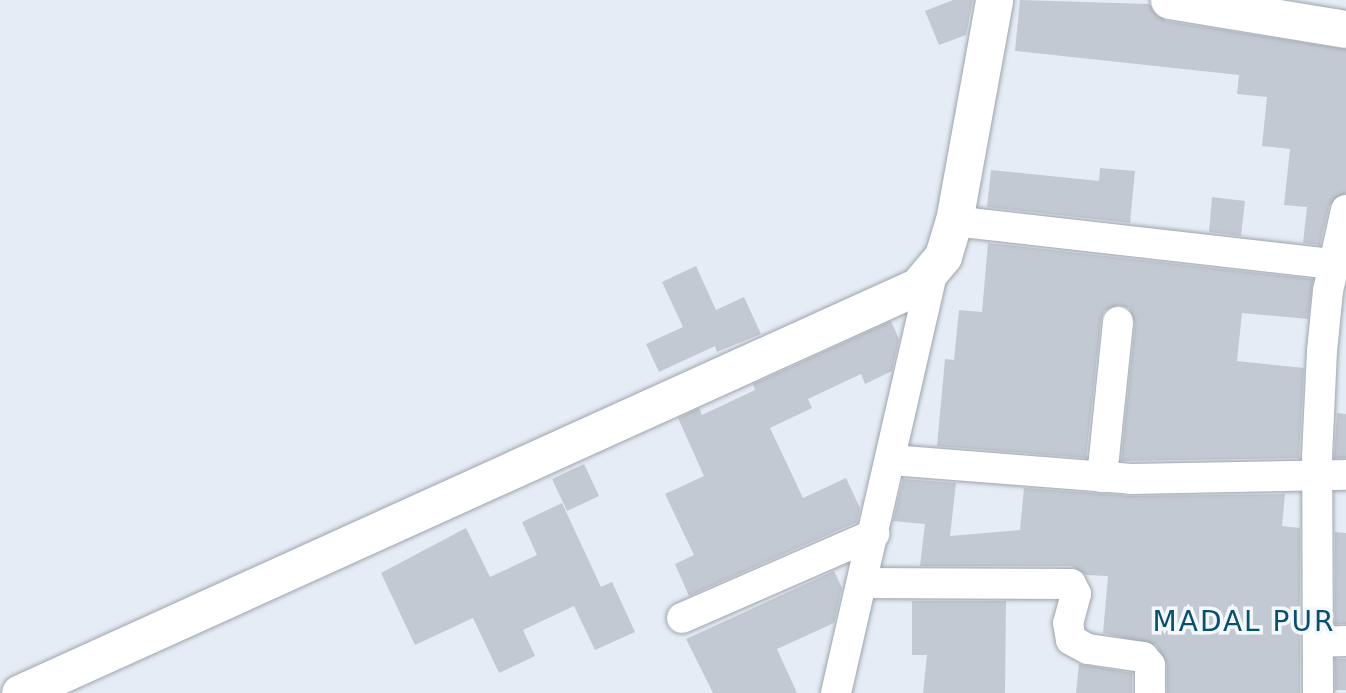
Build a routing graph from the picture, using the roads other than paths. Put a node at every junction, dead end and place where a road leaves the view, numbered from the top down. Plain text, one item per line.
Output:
1 (994, 0) edge
2 (1169, 0) edge
3 (1346, 29) edge
4 (1346, 209) edge
5 (954, 221) junction
6 (1334, 264) junction
7 (932, 273) junction
8 (1118, 322) dead end
9 (1336, 328) edge
10 (891, 460) junction
11 (1331, 475) edge
12 (1102, 477) junction
13 (874, 534) junction
14 (862, 583) junction
15 (682, 618) dead end
16 (1332, 641) edge
17 (20, 693) edge
18 (836, 693) edge
19 (1150, 693) edge
20 (1318, 693) edge

1 - 5 street
2 - 3 street
4 - 6 street
5 - 6 street
5 - 7 street
6 - 9 street
7 - 10 street
7 - 17 street
8 - 12 street
9 - 11 street
10 - 12 street
10 - 13 street
11 - 12 street
11 - 16 street
13 - 14 street
13 - 15 street
14 - 18 street
14 - 19 street
16 - 20 street

